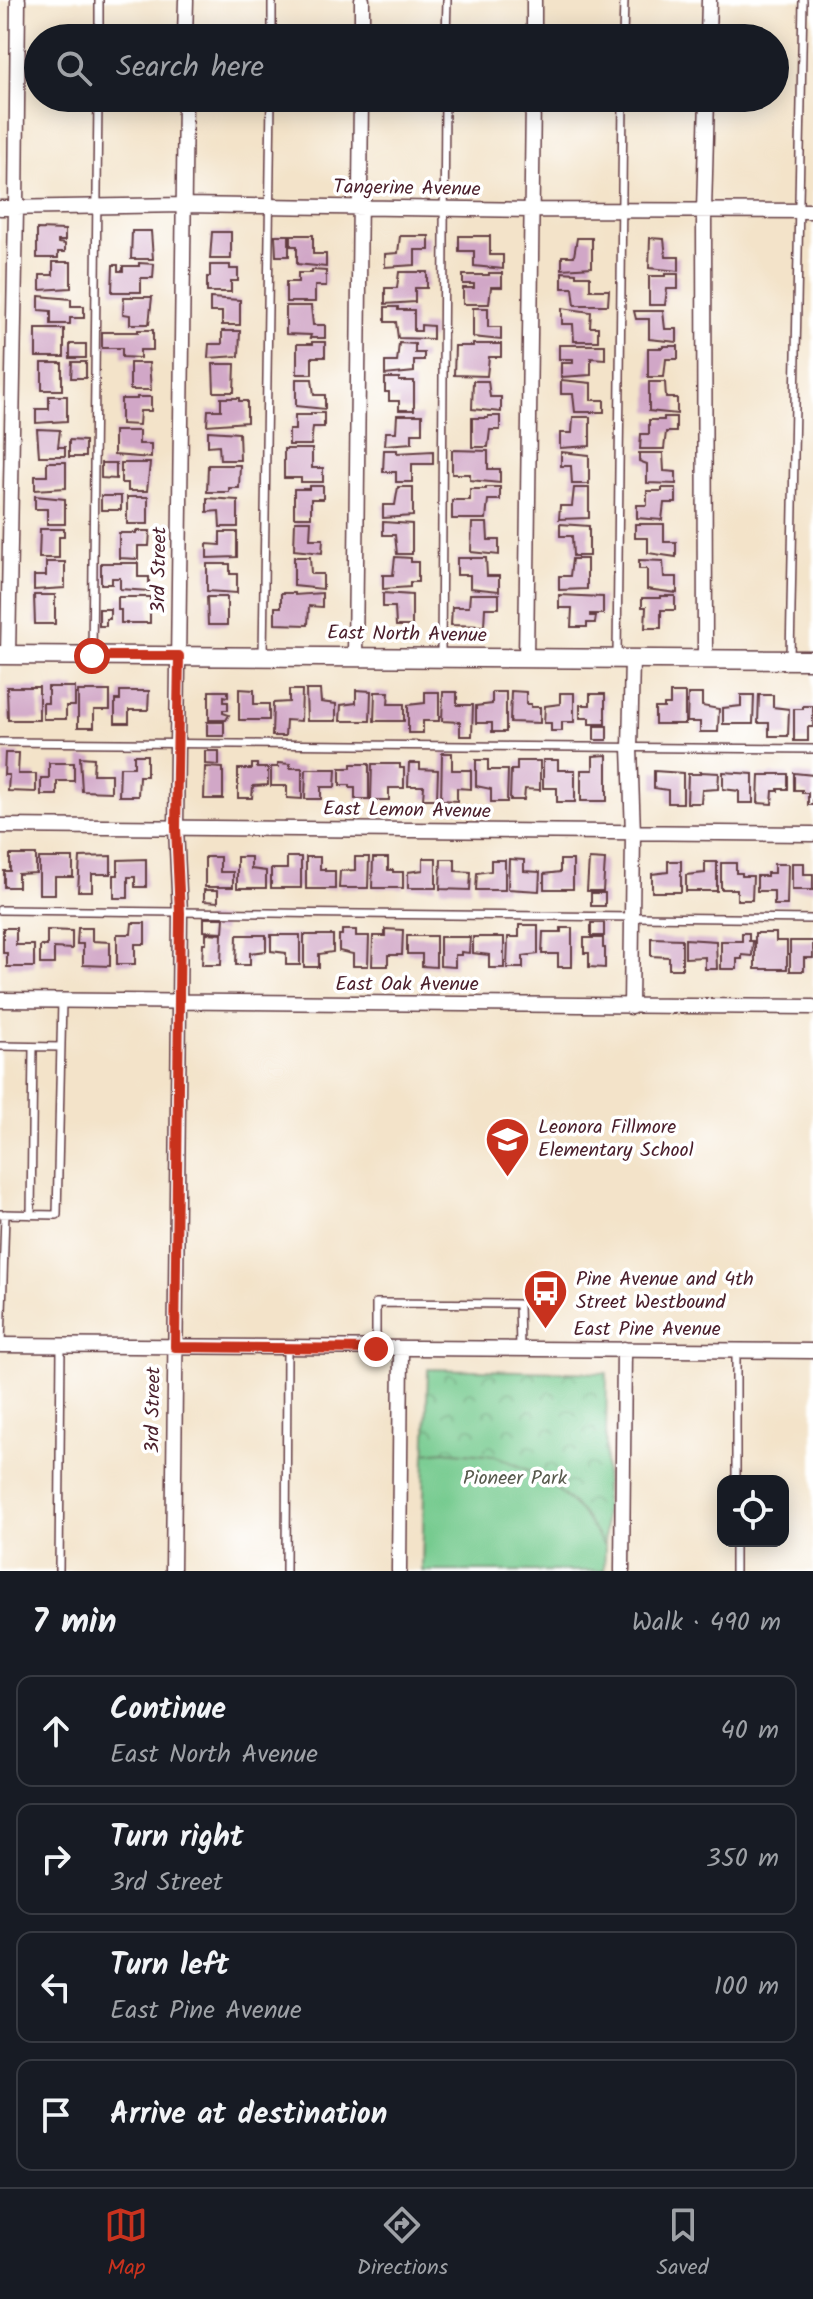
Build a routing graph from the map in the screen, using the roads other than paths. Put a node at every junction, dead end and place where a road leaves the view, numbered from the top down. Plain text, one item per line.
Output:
1 (18, 0) edge
2 (99, 0) edge
3 (186, 0) edge
4 (272, 0) edge
5 (362, 0) edge
6 (447, 0) edge
7 (534, 0) edge
8 (624, 0) edge
9 (709, 0) edge
10 (803, 0) edge
11 (99, 24) edge
12 (185, 24) edge
13 (272, 24) edge
14 (362, 24) edge
15 (446, 24) edge
16 (534, 24) edge
17 (623, 24) edge
18 (708, 24) edge
19 (98, 112) edge
20 (185, 112) edge
21 (271, 112) edge
22 (361, 112) edge
23 (445, 112) edge
24 (533, 112) edge
25 (623, 112) edge
26 (707, 112) edge
27 (185, 205) junction
28 (97, 207) junction
29 (269, 207) junction
30 (0, 208) edge
31 (16, 208) junction
32 (359, 208) junction
33 (443, 209) junction
34 (532, 210) junction
35 (621, 211) junction
36 (704, 211) junction
37 (806, 211) edge
38 (4, 655) edge
39 (92, 656) junction
40 (179, 656) junction
41 (263, 656) junction
42 (355, 657) junction
43 (441, 658) junction
44 (526, 659) junction
45 (625, 659) junction
46 (705, 659) junction
47 (790, 659) junction
48 (813, 660) edge
49 (0, 742) edge
50 (178, 744) junction
51 (630, 748) junction
52 (813, 749) edge
53 (0, 826) edge
54 (176, 828) junction
55 (633, 833) junction
56 (813, 834) edge
57 (0, 910) edge
58 (180, 913) junction
59 (632, 917) junction
60 (813, 919) edge
61 (0, 1000) edge
62 (62, 1001) junction
63 (179, 1003) junction
64 (631, 1007) junction
65 (813, 1007) edge
66 (0, 1046) edge
67 (33, 1047) junction
68 (61, 1047) junction
69 (3, 1214) edge
70 (31, 1215) junction
71 (1, 1314) edge
72 (0, 1345) edge
73 (61, 1346) junction
74 (175, 1347) junction
75 (287, 1348) junction
76 (376, 1349) junction
77 (520, 1349) junction
78 (624, 1349) junction
79 (401, 1350) junction
80 (736, 1350) junction
81 (813, 1351) edge
82 (736, 1475) edge
83 (735, 1547) edge
84 (59, 1571) edge
85 (173, 1571) edge
86 (286, 1571) edge
87 (399, 1571) edge
88 (622, 1571) edge
89 (735, 1571) edge

1 - 31 street
2 - 11 lane
3 - 12 street
4 - 13 lane
5 - 14 street
6 - 15 lane
7 - 16 street
8 - 17 lane
9 - 18 street
10 - 37 lane
19 - 28 lane
20 - 27 street, 3rd Street
21 - 29 lane
22 - 32 street
23 - 33 lane
24 - 34 street
25 - 35 lane
26 - 36 street
27 - 28 street, Tangerine Avenue
27 - 29 street, Tangerine Avenue
27 - 40 street, 3rd Street
28 - 31 street, Tangerine Avenue
28 - 39 lane
29 - 32 street, Tangerine Avenue
29 - 41 lane
30 - 31 street, Tangerine Avenue
31 - 38 street
32 - 33 street, Tangerine Avenue
32 - 42 street
33 - 34 street, Tangerine Avenue
33 - 43 lane
34 - 35 street, Tangerine Avenue
34 - 44 street
35 - 36 street, Tangerine Avenue
35 - 45 lane
36 - 37 street, Tangerine Avenue
36 - 46 street
37 - 47 lane
38 - 39 street, East North Avenue
39 - 40 street, East North Avenue
40 - 41 street, East North Avenue
40 - 50 street, 3rd Street
41 - 42 street, East North Avenue
42 - 43 street, East North Avenue
43 - 44 street, East North Avenue
44 - 45 street, East North Avenue
45 - 46 street, East North Avenue
45 - 51 street
46 - 47 street, East North Avenue
47 - 48 street, East North Avenue
49 - 50 lane
50 - 51 lane
50 - 54 street, 3rd Street
51 - 52 lane
51 - 55 street
53 - 54 street, East Lemon Avenue
54 - 55 street, East Lemon Avenue
54 - 58 street, 3rd Street
55 - 56 street, East Lemon Avenue
55 - 59 street
57 - 58 lane
58 - 59 lane
58 - 63 street, 3rd Street
59 - 60 lane
59 - 64 street
61 - 62 street, East Oak Avenue
62 - 63 street, East Oak Avenue
62 - 68 lane
63 - 64 street, East Oak Avenue
63 - 74 street, 3rd Street
64 - 65 street, East Oak Avenue
66 - 67 lane
67 - 68 lane
67 - 70 lane
68 - 70 lane
69 - 70 lane
69 - 71 lane
71 - 72 lane
72 - 73 street, East Pine Avenue
73 - 74 street, East Pine Avenue
73 - 84 lane
74 - 75 street, East Pine Avenue
74 - 85 street, 3rd Street
75 - 76 street, East Pine Avenue
75 - 86 lane
76 - 77 lane
76 - 79 street, East Pine Avenue
77 - 78 street, East Pine Avenue
77 - 79 street, East Pine Avenue
78 - 80 street, East Pine Avenue
78 - 88 street
79 - 87 street
80 - 81 street, East Pine Avenue
80 - 82 lane
83 - 89 lane

